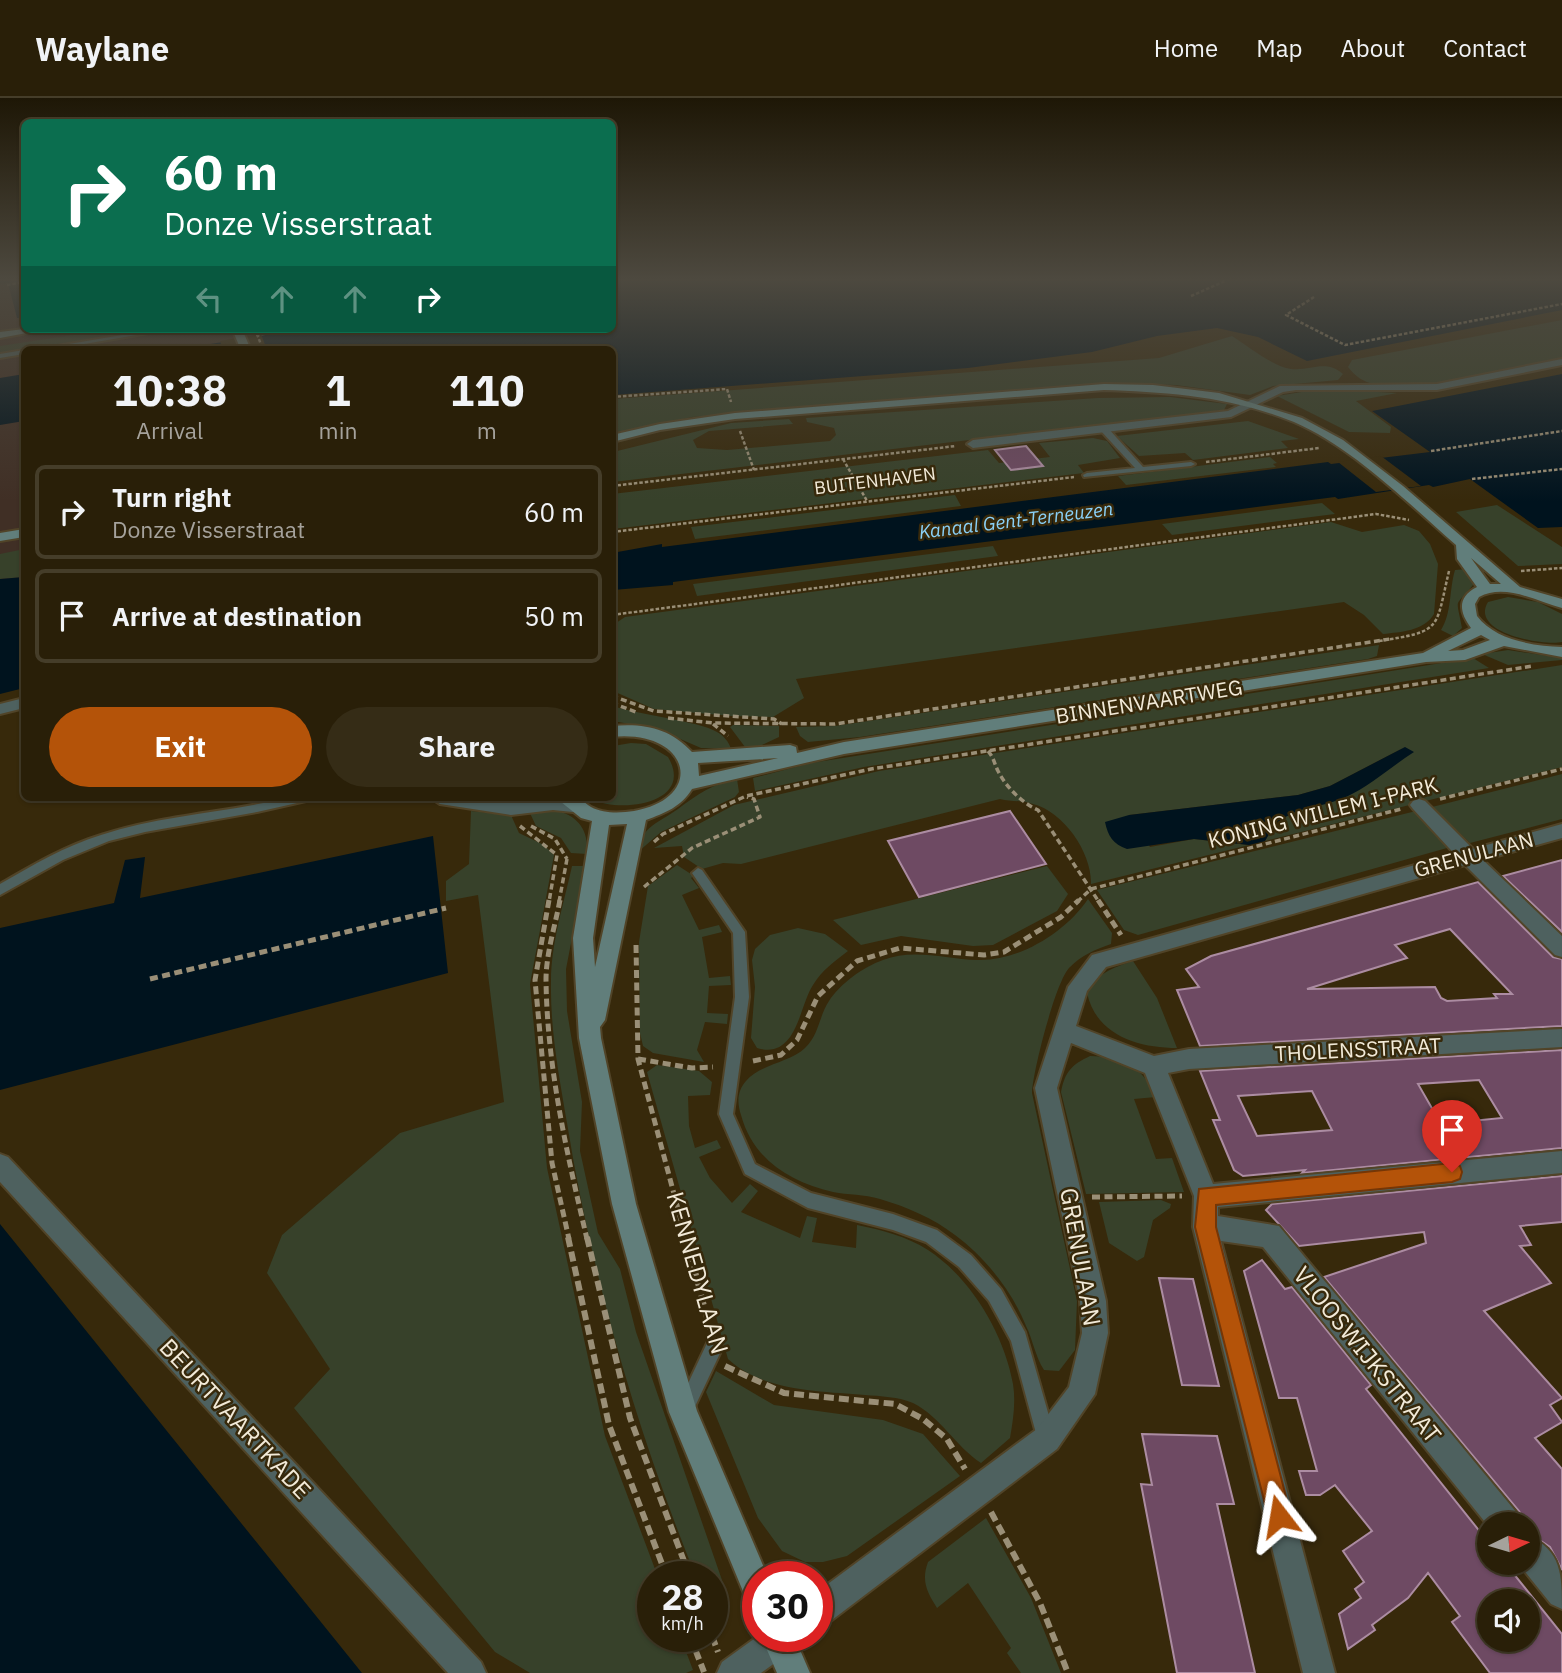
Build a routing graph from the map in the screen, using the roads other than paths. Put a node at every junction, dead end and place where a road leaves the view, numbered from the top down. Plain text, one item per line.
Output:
1 (1562, 362) edge
2 (1253, 405) junction
3 (1104, 429) junction
4 (616, 439) edge
5 (973, 444) road end
6 (1191, 464) road end
7 (1141, 469) junction
8 (1087, 475) road end
9 (21, 534) edge
10 (0, 537) edge
11 (1462, 545) junction
12 (1515, 589) junction
13 (1487, 590) junction
14 (1562, 604) edge
15 (1482, 629) junction
16 (1503, 641) junction
17 (1562, 652) edge
18 (1426, 657) junction
19 (21, 704) edge
20 (0, 709) edge
21 (616, 731) edge
22 (844, 748) junction
23 (688, 758) junction
24 (688, 784) junction
25 (291, 801) edge
26 (465, 801) edge
27 (569, 802) edge
28 (1419, 805) road end
29 (601, 818) junction
30 (638, 818) junction
31 (1562, 831) edge
32 (1468, 856) junction
33 (698, 873) dead end
34 (0, 890) edge
35 (1562, 949) edge
36 (1064, 1031) junction
37 (590, 1038) junction
38 (1562, 1038) edge
39 (1154, 1066) junction
40 (1562, 1162) edge
41 (0, 1165) edge
42 (1206, 1196) junction
43 (1205, 1227) junction
44 (714, 1348) road end
45 (683, 1412) junction
46 (1047, 1439) junction
47 (1496, 1512) edge
48 (746, 1561) edge
49 (1540, 1566) edge
50 (1562, 1593) edge
51 (833, 1600) edge
52 (762, 1652) edge
53 (786, 1652) edge
54 (470, 1673) edge
55 (733, 1673) edge
56 (794, 1673) edge
57 (1319, 1673) edge

1 - 2 street
2 - 3 street
2 - 4 main road
2 - 11 main road
3 - 5 street
3 - 7 lane
6 - 7 lane
7 - 8 lane
9 - 10 main road
11 - 12 main road
11 - 13 main road
12 - 13 main road
12 - 14 main road
13 - 15 main road
15 - 16 main road
15 - 18 main road, BINNENVAARTWEG
16 - 17 main road
16 - 18 main road, BINNENVAARTWEG
18 - 22 main road, BINNENVAARTWEG
19 - 20 street
21 - 23 main road
22 - 23 main road, BINNENVAARTWEG
22 - 24 main road, BINNENVAARTWEG
23 - 24 main road
24 - 30 main road
25 - 34 lane
26 - 27 street
27 - 29 main road
28 - 32 street
29 - 30 main road
29 - 37 main road
30 - 37 main road
31 - 32 street, GRENULAAN
32 - 35 street
32 - 36 street, GRENULAAN
33 - 46 lane
36 - 39 street
36 - 46 street, GRENULAAN
37 - 45 main road
38 - 39 street, THOLENSSTRAAT
39 - 42 street
40 - 42 street
41 - 54 street, BEURTVAARTKADE
42 - 43 street
43 - 47 street, VLOOSWIJKSTRAAT
43 - 57 street
44 - 45 lane
45 - 48 main road
46 - 51 street, GRENULAAN
49 - 50 street
52 - 55 street
53 - 56 main road

